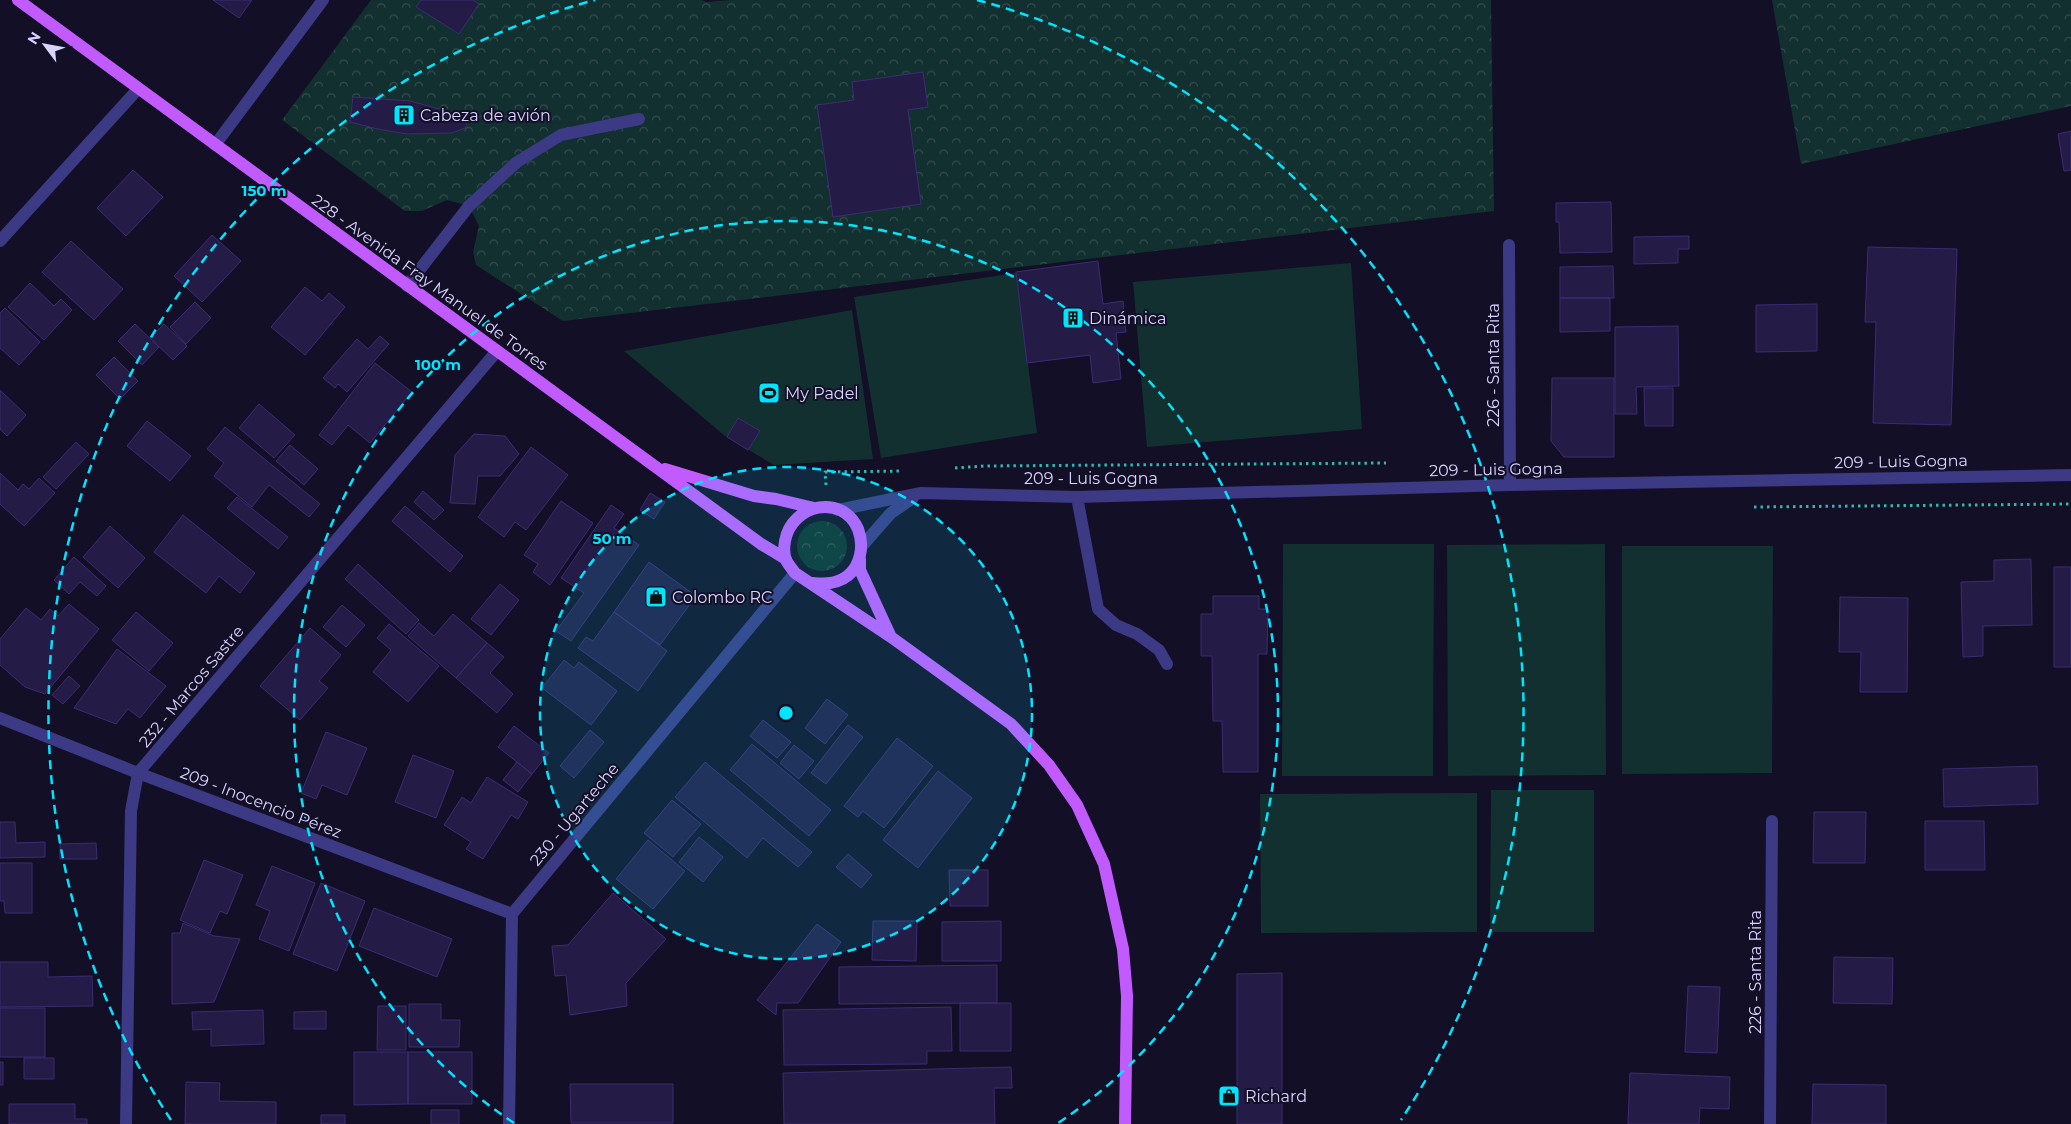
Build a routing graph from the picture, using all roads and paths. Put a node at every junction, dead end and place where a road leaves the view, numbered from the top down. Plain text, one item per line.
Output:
1 (18, 0) edge
2 (322, 0) edge
3 (138, 89) junction
4 (639, 119) dead end
5 (215, 146) junction
6 (0, 241) edge
7 (1509, 245) dead end
8 (407, 286) junction
9 (497, 351) junction
10 (654, 465) junction
11 (2071, 475) edge
12 (1510, 485) junction
13 (921, 493) junction
14 (1077, 497) junction
15 (814, 508) junction
16 (838, 510) junction
17 (861, 552) junction
18 (786, 560) junction
19 (795, 573) junction
20 (812, 583) junction
21 (891, 637) junction
22 (1167, 664) dead end
23 (0, 718) edge
24 (138, 773) junction
25 (1772, 821) dead end
26 (512, 914) junction
27 (126, 1124) edge
28 (509, 1124) edge
29 (1125, 1124) edge
30 (1770, 1124) edge

1 - 3 main road, 228 - Avenida Fray Manuel de Torres
2 - 5 street
3 - 5 main road, 228 - Avenida Fray Manuel de Torres
3 - 6 street
4 - 8 street
5 - 8 main road, 228 - Avenida Fray Manuel de Torres
7 - 12 street, 226 - Santa Rita
8 - 9 main road, 228 - Avenida Fray Manuel de Torres
9 - 10 main road, 228 - Avenida Fray Manuel de Torres
9 - 24 street, 232 - Marcos Sastre
10 - 15 main road, 228 - Avenida Fray Manuel de Torres
10 - 18 main road, 228 - Avenida Fray Manuel de Torres
11 - 12 street, 209 - Luis Gogna
12 - 14 street, 209 - Luis Gogna
13 - 14 street, 209 - Luis Gogna
13 - 16 street, 209 - Luis Gogna
13 - 17 street
14 - 22 street
15 - 16 main road
15 - 18 main road
16 - 17 main road
17 - 20 main road
17 - 21 main road
18 - 19 main road
19 - 20 main road
19 - 26 street, 230 - Ugarteche
20 - 21 main road
21 - 29 main road
23 - 24 street, 209 - Inocencio Pérez
24 - 26 street, 209 - Inocencio Pérez
24 - 27 street, 232 - Marcos Sastre
25 - 30 street, 226 - Santa Rita
26 - 28 street

